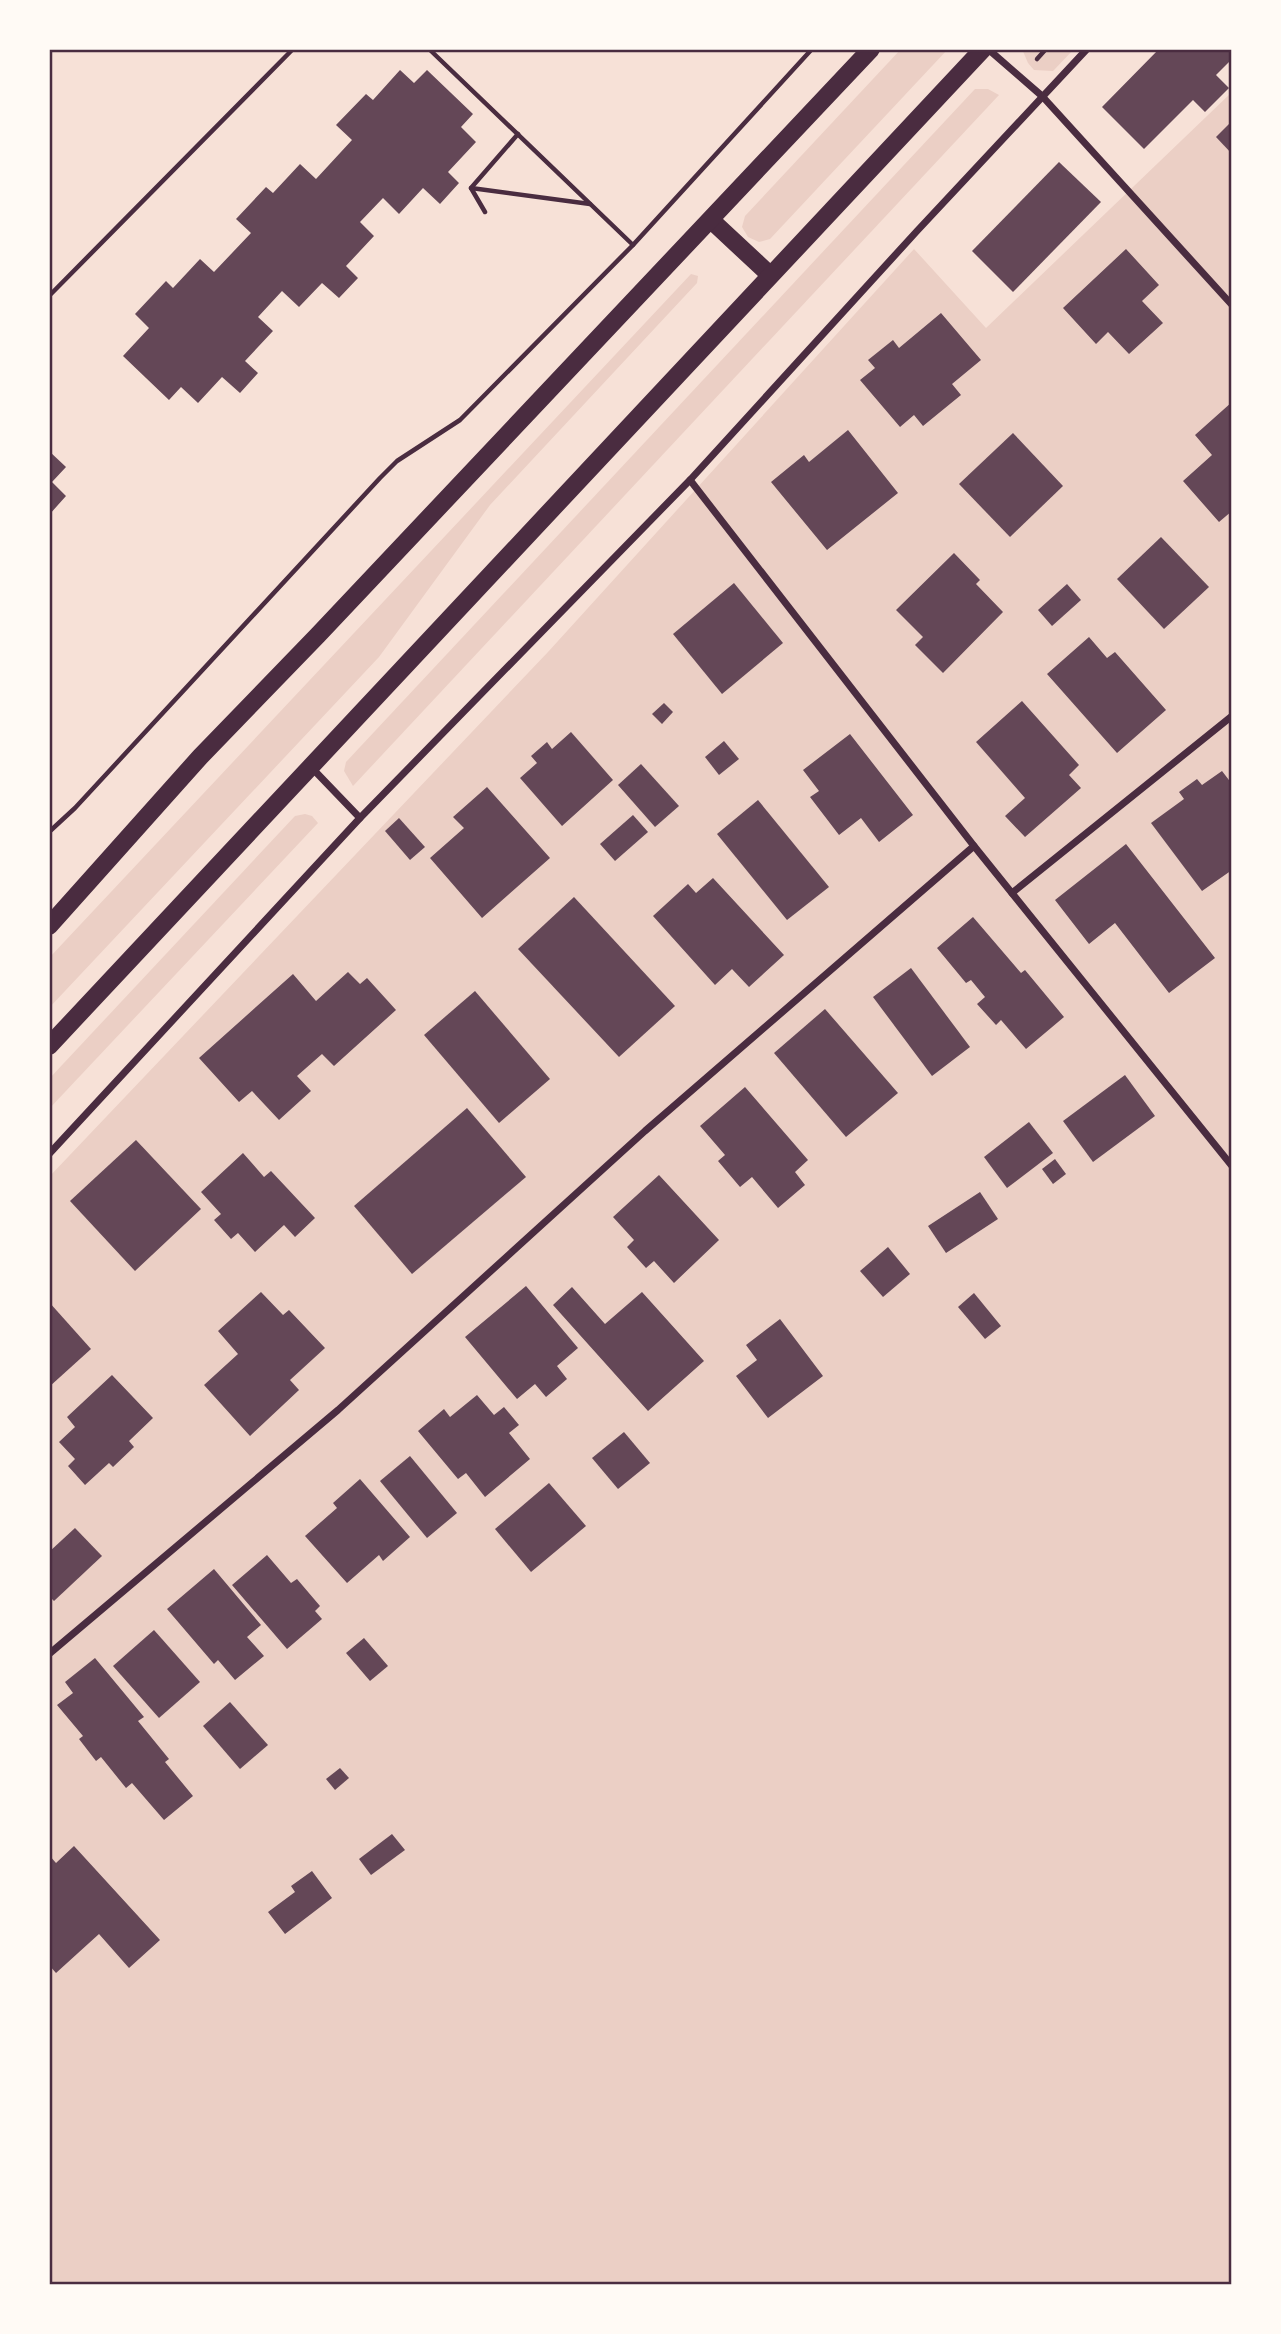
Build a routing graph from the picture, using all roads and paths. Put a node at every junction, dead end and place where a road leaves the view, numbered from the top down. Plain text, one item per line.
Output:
1 (293, 49) edge
2 (429, 49) edge
3 (812, 49) edge
4 (870, 49) edge
5 (982, 49) edge
6 (988, 49) edge
7 (1087, 49) edge
8 (1042, 96) junction
9 (518, 134) junction
10 (471, 188) junction
11 (591, 204) junction
12 (485, 212) dead end
13 (710, 220) junction
14 (633, 245) junction
15 (770, 275) junction
16 (49, 296) edge
17 (1232, 305) edge
18 (690, 480) junction
19 (1232, 716) edge
20 (310, 766) junction
21 (360, 818) junction
22 (49, 832) edge
23 (974, 846) junction
24 (1012, 894) junction
25 (49, 926) edge
26 (49, 1046) edge
27 (49, 1154) edge
28 (1232, 1166) edge
29 (49, 1654) edge

1 - 16 path
2 - 9 path
3 - 14 path
4 - 13 main road
5 - 15 main road
6 - 8 street
7 - 8 street
8 - 17 street
8 - 18 street
9 - 10 path
9 - 11 path
10 - 11 path
10 - 12 path
11 - 14 path
13 - 15 main road
13 - 25 main road
14 - 22 path
15 - 20 main road
18 - 21 street
18 - 23 street
19 - 24 street
20 - 21 street
20 - 26 main road
21 - 27 street
23 - 24 street
23 - 29 street
24 - 28 street

